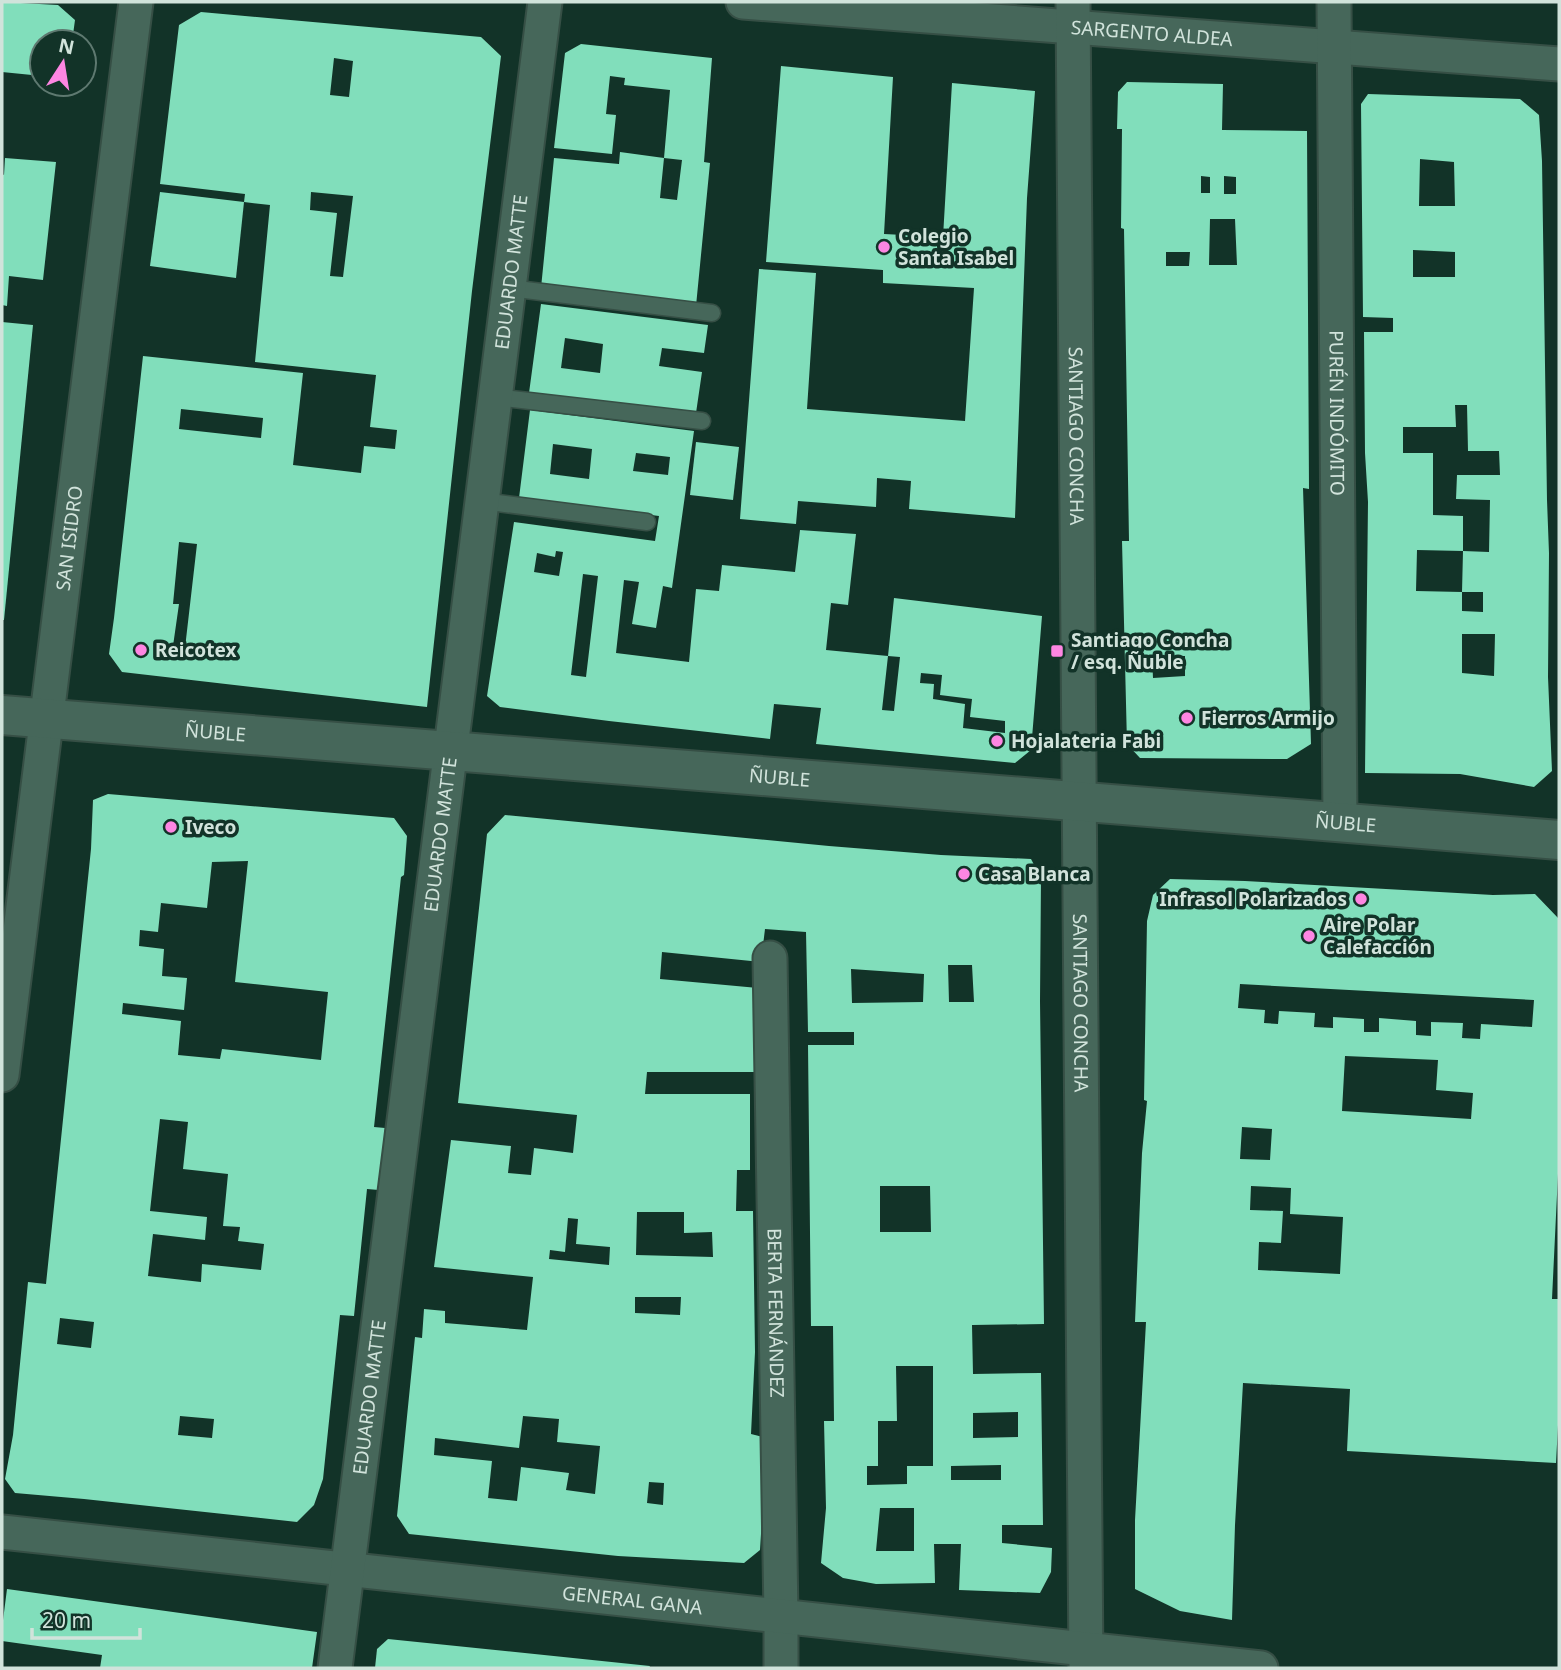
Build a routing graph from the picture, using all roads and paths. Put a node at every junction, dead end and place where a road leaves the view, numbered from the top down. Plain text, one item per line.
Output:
1 (136, 2) edge
2 (545, 2) edge
3 (743, 2) edge
4 (1334, 2) edge
5 (1073, 14) edge
6 (1334, 46) junction
7 (1559, 64) edge
8 (509, 288) junction
9 (712, 313) dead end
10 (495, 397) junction
11 (702, 421) dead end
12 (482, 501) junction
13 (647, 522) dead end
14 (2, 715) edge
15 (46, 718) junction
16 (450, 751) junction
17 (1079, 802) junction
18 (1339, 823) junction
19 (1559, 840) edge
20 (771, 958) dead end
21 (2, 1075) edge
22 (2, 1532) edge
23 (347, 1569) junction
24 (782, 1616) junction
25 (1086, 1659) edge
26 (335, 1668) edge
27 (780, 1668) edge
28 (1261, 1668) edge

1 - 15 street, SAN ISIDRO
2 - 8 street, EDUARDO MATTE
3 - 5 street, SARGENTO ALDEA
4 - 6 street, PURÉN INDÓMITO
5 - 6 street, SARGENTO ALDEA
5 - 17 street, SANTIAGO CONCHA
6 - 7 street, SARGENTO ALDEA
6 - 18 street, PURÉN INDÓMITO
8 - 9 lane
8 - 10 street, EDUARDO MATTE
10 - 11 lane
10 - 12 street, EDUARDO MATTE
12 - 13 lane
12 - 16 street, EDUARDO MATTE
14 - 15 main road, ÑUBLE
15 - 16 main road, ÑUBLE
15 - 21 street, SAN ISIDRO
16 - 17 main road, ÑUBLE
16 - 23 street, EDUARDO MATTE
17 - 18 main road, ÑUBLE
17 - 25 street, SANTIAGO CONCHA
18 - 19 main road, ÑUBLE
20 - 24 street, BERTA FERNÁNDEZ
22 - 23 street, GENERAL GANA
23 - 24 street, GENERAL GANA
23 - 26 street, EDUARDO MATTE
24 - 25 street, GENERAL GANA
24 - 27 street, BERTA FERNÁNDEZ
25 - 28 street, GENERAL GANA

